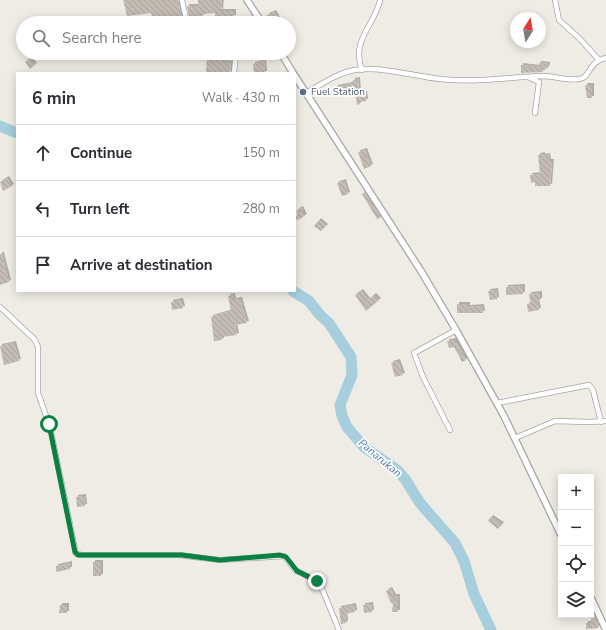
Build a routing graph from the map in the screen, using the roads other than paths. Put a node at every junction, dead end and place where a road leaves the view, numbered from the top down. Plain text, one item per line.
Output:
1 (182, 0) edge
2 (247, 0) edge
3 (556, 0) edge
4 (380, 1) dead end
5 (185, 16) edge
6 (258, 16) edge
7 (606, 58) edge
8 (235, 60) edge
9 (285, 60) edge
10 (599, 60) junction
11 (362, 70) junction
12 (234, 72) edge
13 (292, 72) edge
14 (529, 77) junction
15 (296, 78) edge
16 (306, 93) junction
17 (535, 113) dead end
18 (0, 307) edge
19 (456, 330) junction
20 (497, 403) junction
21 (604, 421) edge
22 (450, 430) dead end
23 (515, 438) junction
24 (558, 529) edge
25 (594, 604) edge
26 (339, 630) edge
27 (606, 630) edge

1 - 5 street
2 - 6 street
3 - 10 street
4 - 11 street
7 - 10 street
8 - 12 street
9 - 13 street
10 - 14 street
11 - 14 street
11 - 16 street
14 - 17 street
15 - 16 street
16 - 19 street
18 - 26 street
19 - 20 street
19 - 22 street
20 - 21 street
20 - 23 street
21 - 23 street
23 - 24 street
25 - 27 street

